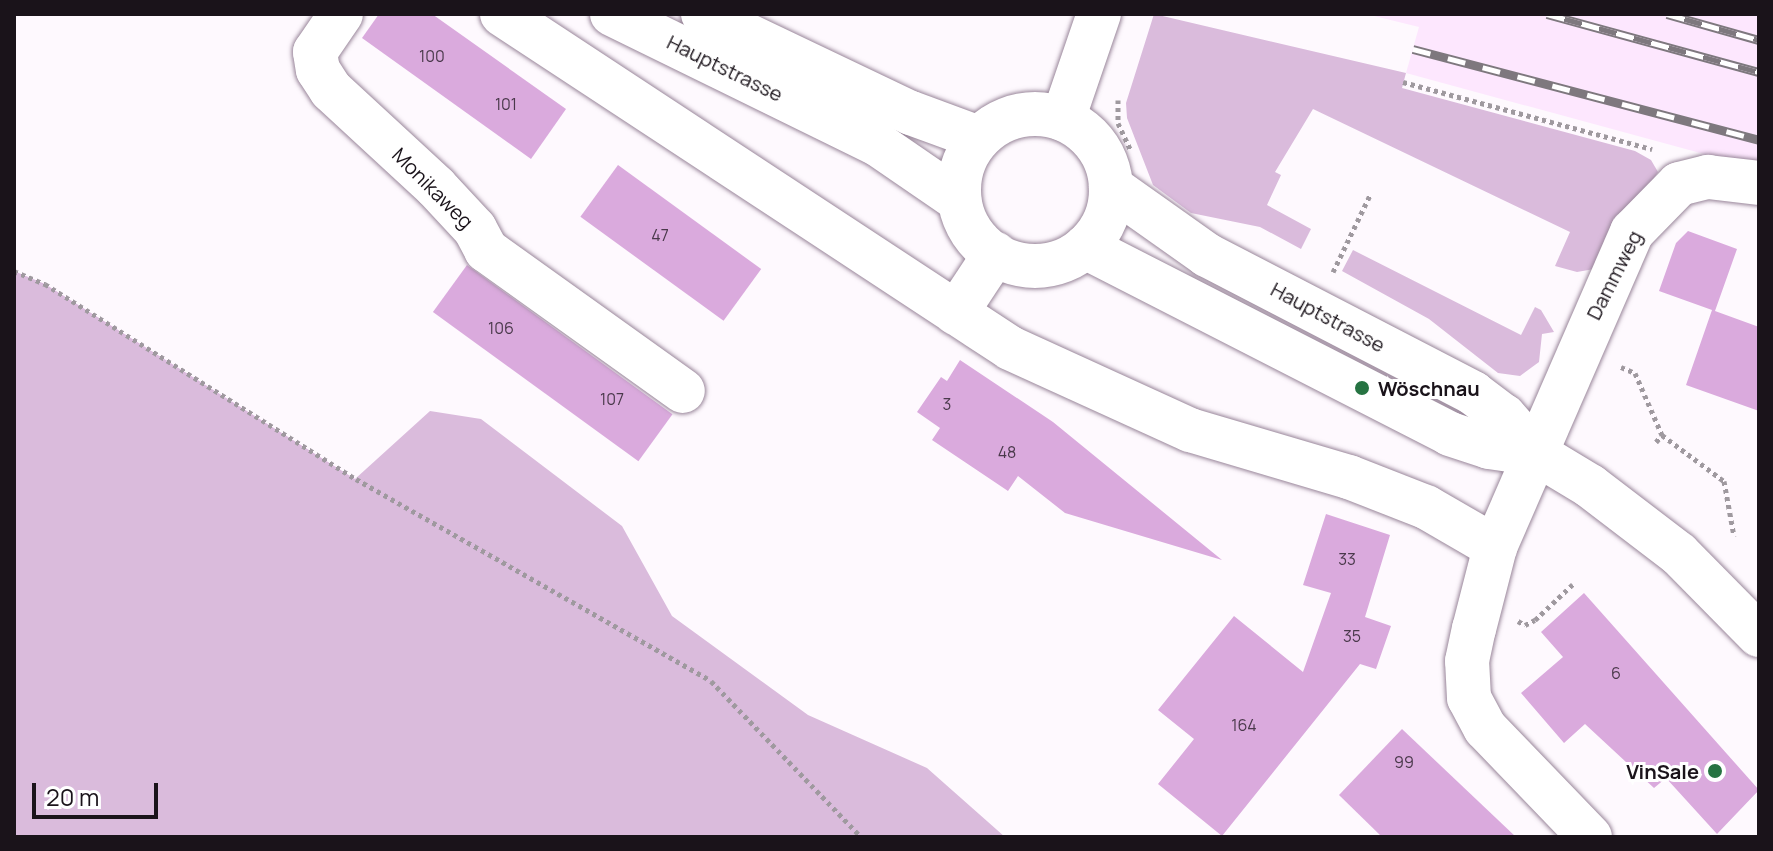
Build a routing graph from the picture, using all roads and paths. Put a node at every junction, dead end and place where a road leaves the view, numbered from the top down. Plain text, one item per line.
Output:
1 (341, 14) edge
2 (502, 14) edge
3 (612, 14) edge
4 (703, 14) edge
5 (1099, 14) edge
6 (1403, 82) dead end
7 (1063, 119) junction
8 (979, 138) junction
9 (1759, 183) edge
10 (1679, 184) junction
11 (1111, 187) junction
12 (1370, 195) dead end
13 (959, 200) junction
14 (1085, 247) junction
15 (995, 254) junction
16 (14, 271) edge
17 (1333, 272) dead end
18 (956, 313) junction
19 (1573, 365) junction
20 (683, 391) dead end
21 (1662, 435) junction
22 (1656, 442) dead end
23 (1537, 454) junction
24 (1734, 536) dead end
25 (1495, 547) junction
26 (1573, 584) dead end
27 (1535, 620) dead end
28 (1759, 635) edge
29 (861, 837) edge
30 (1590, 837) edge

1 - 20 main road, Monikaweg
2 - 18 main road
3 - 13 main road, Hauptstrasse
4 - 8 main road, Hauptstrasse
5 - 7 main road
6 - 10 path
7 - 8 main road
7 - 11 main road
8 - 13 main road
9 - 10 main road
10 - 19 main road, Dammweg
11 - 14 main road
11 - 23 main road, Hauptstrasse
12 - 17 path
13 - 15 main road
14 - 15 main road
14 - 23 main road, Hauptstrasse
15 - 18 main road
16 - 29 path
18 - 25 main road
19 - 21 path
19 - 23 main road, Dammweg
21 - 22 path
21 - 24 path
23 - 25 main road, Dammweg
23 - 28 main road, Hauptstrasse
25 - 30 main road, Dammweg
26 - 27 path

